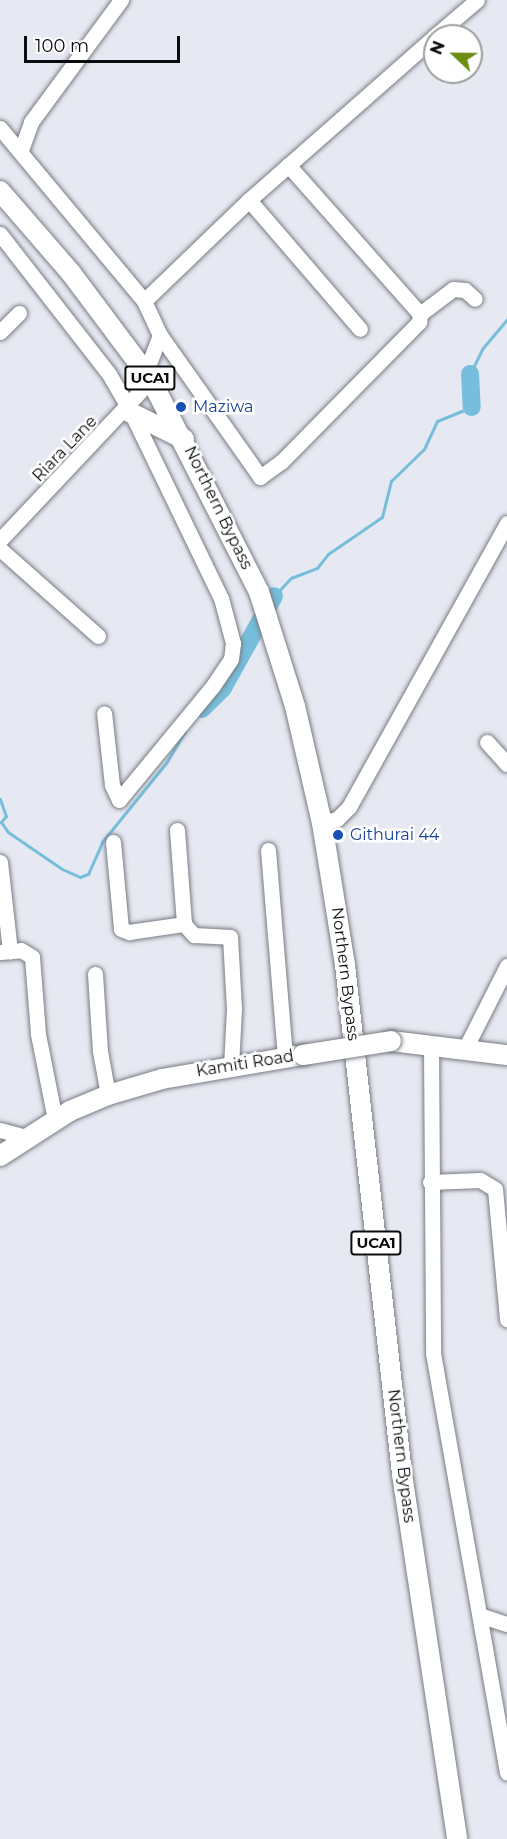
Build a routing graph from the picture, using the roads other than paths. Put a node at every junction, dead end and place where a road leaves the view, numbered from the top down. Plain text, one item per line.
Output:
1 (121, 0) edge
2 (477, 0) edge
3 (449, 24) edge
4 (423, 47) edge
5 (0, 128) edge
6 (21, 150) junction
7 (288, 165) junction
8 (0, 191) edge
9 (249, 200) junction
10 (0, 234) edge
11 (475, 299) dead end
12 (144, 301) junction
13 (19, 313) dead end
14 (420, 314) junction
15 (360, 328) dead end
16 (0, 332) edge
17 (158, 341) junction
18 (134, 355) junction
19 (149, 376) junction
20 (130, 411) junction
21 (184, 439) junction
22 (507, 523) edge
23 (0, 540) edge
24 (0, 549) edge
25 (98, 636) dead end
26 (104, 713) dead end
27 (487, 742) dead end
28 (507, 764) edge
29 (322, 823) junction
30 (177, 830) dead end
31 (113, 842) dead end
32 (268, 850) dead end
33 (0, 862) edge
34 (184, 924) junction
35 (5, 951) edge
36 (507, 966) edge
37 (95, 974) dead end
38 (431, 1044) junction
39 (466, 1047) junction
40 (507, 1055) edge
41 (294, 1056) junction
42 (231, 1067) junction
43 (108, 1095) junction
44 (55, 1120) junction
45 (0, 1130) edge
46 (26, 1137) junction
47 (0, 1156) edge
48 (430, 1182) junction
49 (507, 1319) edge
50 (482, 1616) junction
51 (507, 1624) edge
52 (507, 1773) edge
53 (457, 1839) edge

1 - 6 street
2 - 3 street
4 - 7 street
5 - 6 street
6 - 12 street
7 - 9 street
7 - 14 street
8 - 18 main road, Northern Bypass / UCA1
9 - 12 street
9 - 15 street
10 - 20 street
11 - 14 street
12 - 17 street
13 - 16 street
14 - 17 street
17 - 18 street
17 - 19 street, Riara Lane
18 - 19 main road, Northern Bypass / UCA1
19 - 20 street, Riara Lane
19 - 21 main road, Northern Bypass / UCA1
20 - 21 main road
20 - 23 street, Riara Lane
20 - 26 street
21 - 29 main road, Northern Bypass / UCA1
22 - 29 street
24 - 25 street
27 - 28 street
29 - 53 main road, Northern Bypass / UCA1
30 - 34 street
31 - 34 street
32 - 41 street
33 - 35 street
34 - 42 street
35 - 44 street
36 - 39 street
37 - 43 street
38 - 39 main road, Kamiti Road
38 - 41 main road, Kamiti Road, bridge
38 - 48 street
39 - 40 main road, Kamiti Road
41 - 42 main road, Kamiti Road
42 - 43 main road, Kamiti Road
43 - 44 main road, Kamiti Road
44 - 46 main road, Kamiti Road
45 - 46 street
46 - 47 main road, Kamiti Road
48 - 49 street
48 - 50 street
50 - 51 street
50 - 52 street

